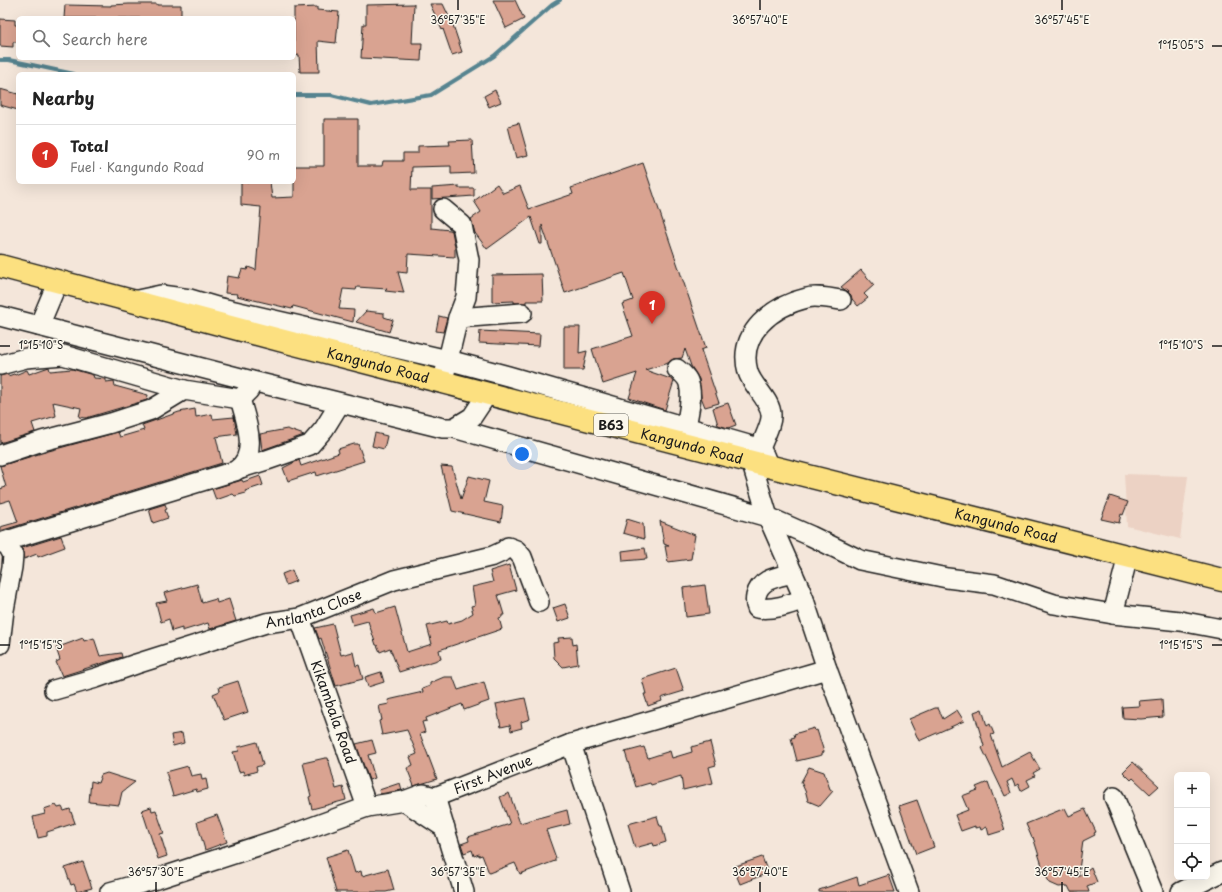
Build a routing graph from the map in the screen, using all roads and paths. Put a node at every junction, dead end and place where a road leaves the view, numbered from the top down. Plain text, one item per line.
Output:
1 (443, 209) dead end
2 (0, 266) edge
3 (58, 281) junction
4 (841, 300) dead end
5 (132, 301) junction
6 (522, 313) dead end
7 (0, 316) edge
8 (458, 318) junction
9 (40, 326) junction
10 (448, 360) junction
11 (0, 364) edge
12 (677, 369) dead end
13 (442, 381) junction
14 (256, 382) junction
15 (184, 390) junction
16 (488, 393) junction
17 (240, 399) junction
18 (340, 403) junction
19 (686, 427) junction
20 (454, 428) junction
21 (0, 455) edge
22 (760, 459) junction
23 (241, 468) junction
24 (768, 517) junction
25 (3, 542) edge
26 (1128, 556) junction
27 (793, 573) junction
28 (1222, 580) edge
29 (804, 599) junction
30 (539, 602) dead end
31 (1113, 614) junction
32 (300, 618) junction
33 (1222, 629) edge
34 (0, 644) edge
35 (828, 669) junction
36 (54, 690) dead end
37 (571, 744) junction
38 (1114, 796) dead end
39 (435, 797) junction
40 (404, 801) junction
41 (367, 807) junction
42 (445, 828) junction
43 (1222, 872) edge
44 (162, 885) edge
45 (110, 892) edge
46 (464, 892) edge
47 (620, 892) edge
48 (909, 892) edge
49 (1153, 892) edge
50 (1181, 892) edge

1 - 8 street
2 - 3 highway, Kangundo Road / B63
3 - 5 highway, Kangundo Road / B63
3 - 9 street
4 - 22 street
5 - 10 street
5 - 13 highway, Kangundo Road / B63
6 - 8 street
7 - 9 street
8 - 10 street
9 - 14 street
10 - 13 street
10 - 19 street
11 - 15 street
12 - 19 street
13 - 16 highway, Kangundo Road / B63
14 - 17 street
14 - 18 street
15 - 17 street
15 - 21 street
16 - 20 street
16 - 22 highway, Kangundo Road / B63
17 - 23 street
18 - 20 street
18 - 23 street
19 - 22 street
20 - 24 street
22 - 24 street
22 - 26 highway, Kangundo Road / B63
23 - 25 street
24 - 27 street
24 - 31 street
25 - 34 street
26 - 28 highway, Kangundo Road / B63
26 - 31 street
27 - 29 street
27 - 29 street
29 - 35 street
30 - 32 street, Antlanta Close
31 - 33 street
32 - 36 street, Antlanta Close
32 - 41 street, Kikambala Road
35 - 37 street, First Avenue
35 - 48 street
37 - 39 street, First Avenue
37 - 47 street
38 - 49 street
39 - 40 street, First Avenue
39 - 42 street
40 - 41 street, First Avenue
40 - 42 street
41 - 44 street, First Avenue
42 - 46 street
43 - 50 street
44 - 45 street, First Avenue

